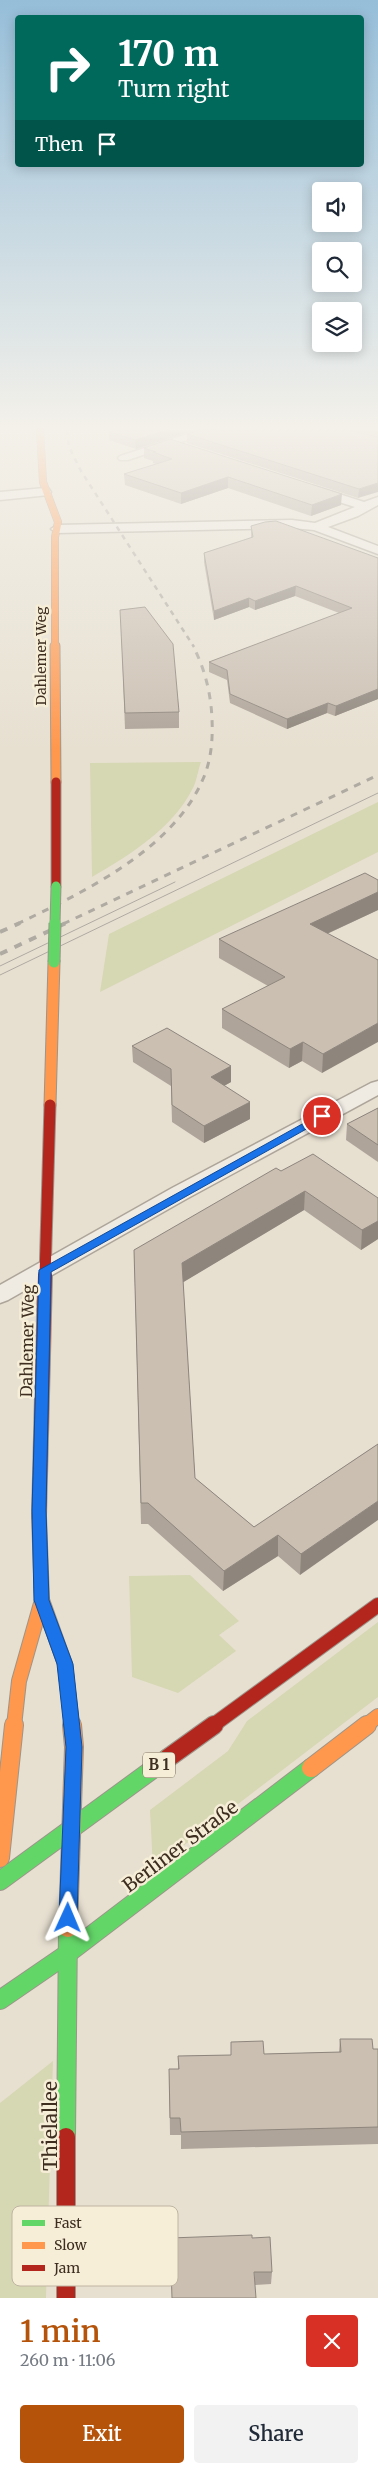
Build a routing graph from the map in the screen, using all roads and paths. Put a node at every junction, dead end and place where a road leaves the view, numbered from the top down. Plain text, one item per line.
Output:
1 (57, 537) edge
2 (344, 537) edge
3 (378, 550) edge
4 (378, 1087) edge
5 (45, 1270) junction
6 (0, 1295) edge
7 (42, 1600) junction
8 (378, 1605) edge
9 (378, 1716) edge
10 (70, 1830) junction
11 (0, 1858) edge
12 (0, 1881) edge
13 (67, 1954) junction
14 (0, 2000) edge
15 (66, 2206) edge

1 - 5 main road, Dahlemer Weg, bridge
2 - 3 street
4 - 5 street
5 - 6 street
5 - 7 main road, Dahlemer Weg
7 - 10 main road, Dahlemer Weg
7 - 11 main road, Dahlemer Weg
8 - 10 main road, B 1
9 - 13 main road, Berliner Straße
10 - 12 main road, B 1
10 - 13 main road, Dahlemer Weg
13 - 14 main road, Berliner Straße
13 - 15 main road, Thielallee

